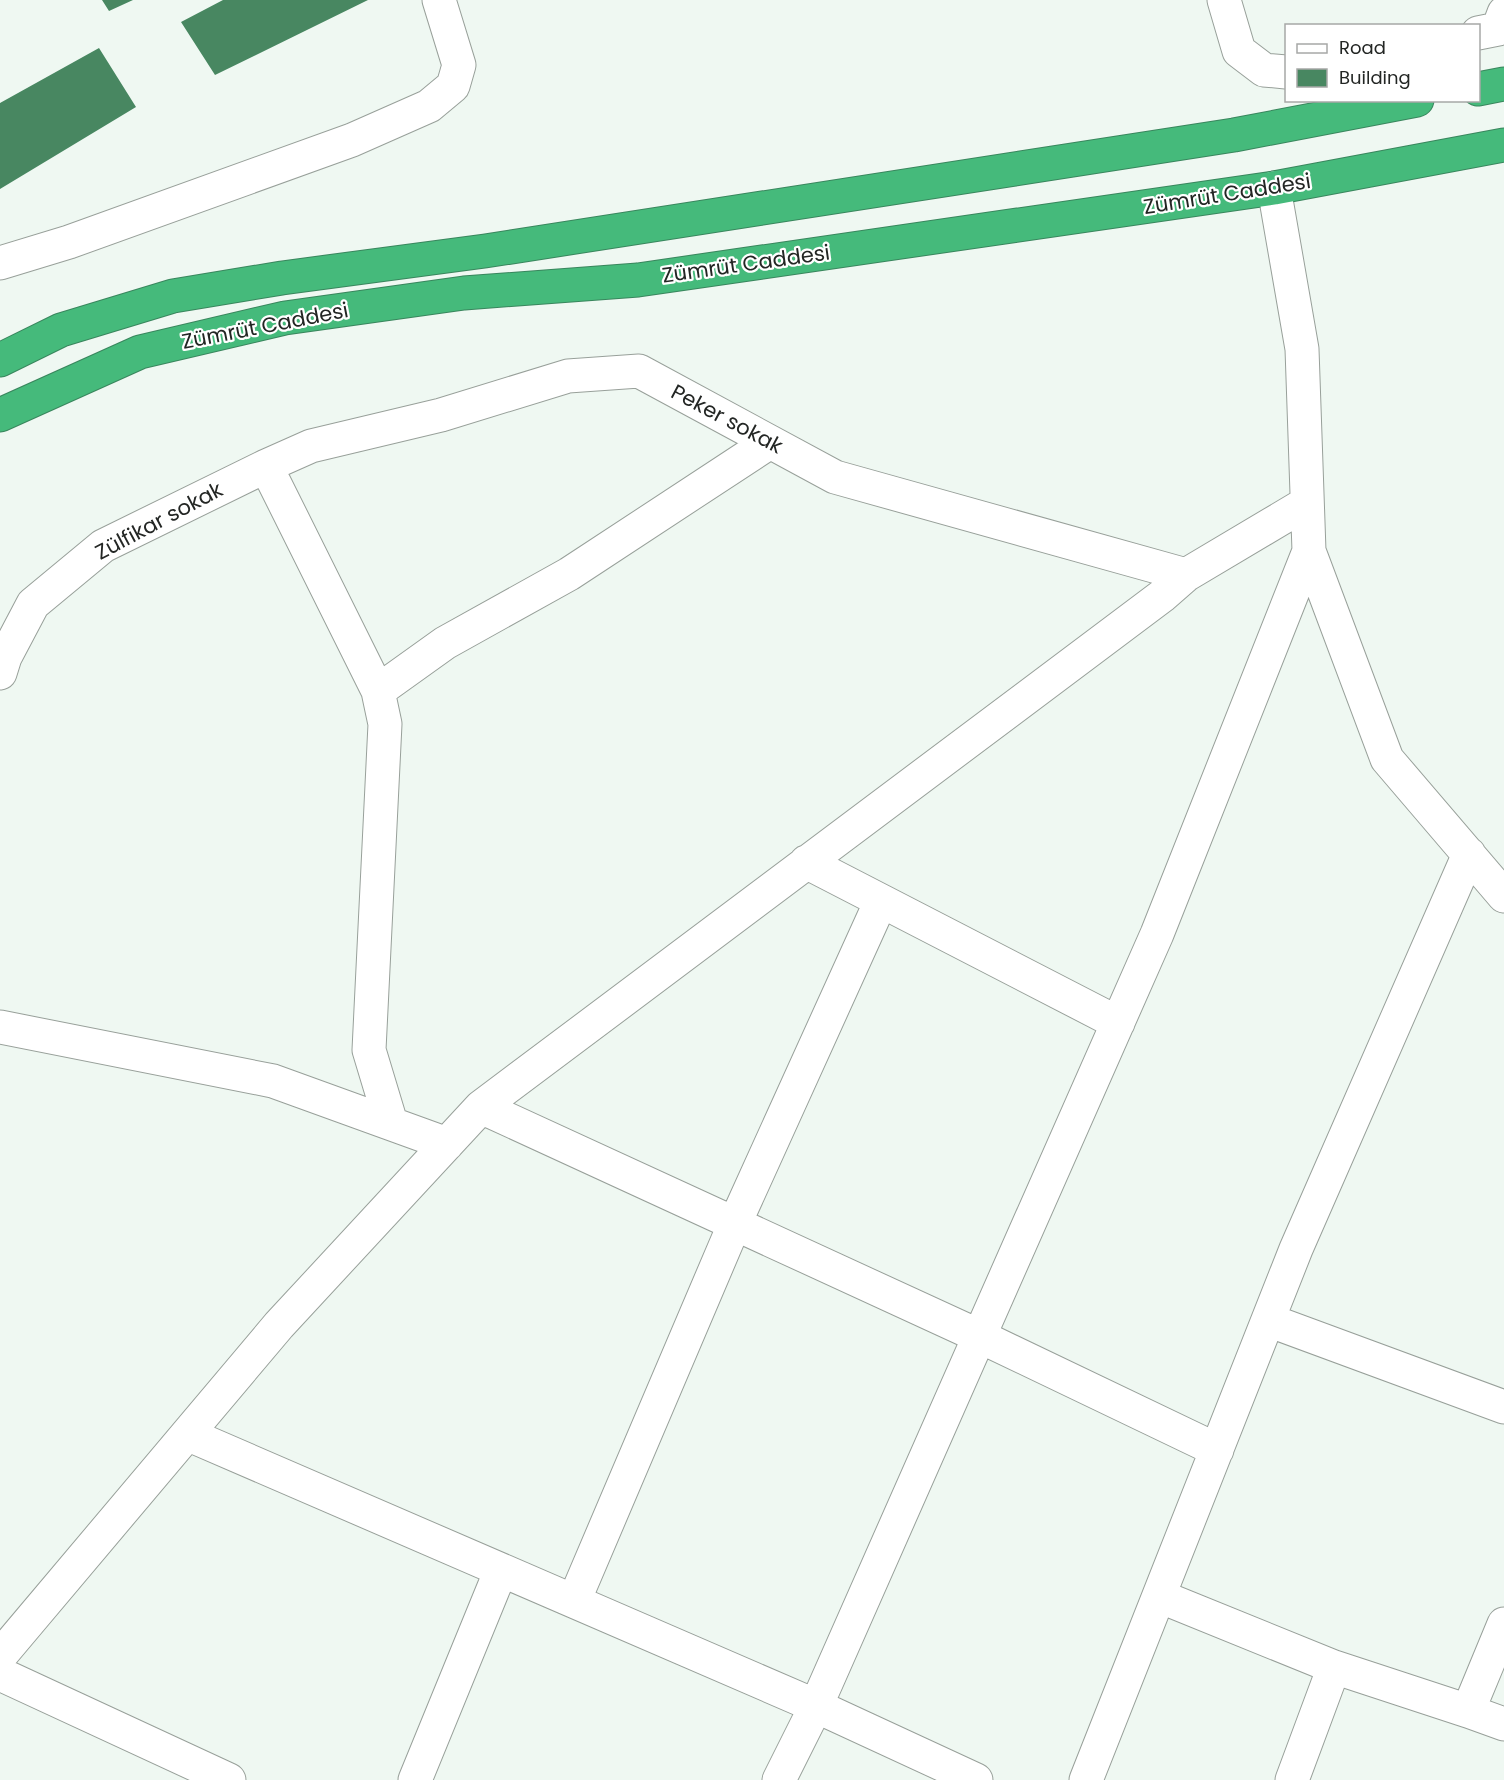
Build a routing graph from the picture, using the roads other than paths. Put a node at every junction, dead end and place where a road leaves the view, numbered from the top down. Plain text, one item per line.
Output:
1 (440, 0) edge
2 (1224, 0) edge
3 (1285, 72) edge
4 (1504, 84) edge
5 (1480, 89) edge
6 (1405, 102) edge
7 (1504, 146) edge
8 (1274, 188) junction
9 (0, 263) edge
10 (0, 360) edge
11 (0, 415) edge
12 (770, 442) junction
13 (266, 466) junction
14 (1307, 503) junction
15 (1309, 551) junction
16 (1186, 575) junction
17 (0, 673) edge
18 (378, 691) junction
19 (1469, 854) junction
20 (806, 862) junction
21 (1504, 896) edge
22 (881, 901) junction
23 (1118, 1023) junction
24 (0, 1027) edge
25 (481, 1107) junction
26 (391, 1123) junction
27 (447, 1143) junction
28 (735, 1223) junction
29 (1268, 1320) junction
30 (980, 1336) junction
31 (1504, 1407) edge
32 (187, 1434) junction
33 (1217, 1450) junction
34 (501, 1570) junction
35 (1159, 1596) junction
36 (574, 1601) junction
37 (1504, 1624) edge
38 (1, 1656) edge
39 (1334, 1667) junction
40 (816, 1706) junction
41 (1468, 1711) junction
42 (1504, 1724) edge
43 (229, 1780) edge
44 (415, 1780) edge
45 (779, 1780) edge
46 (976, 1780) edge
47 (1086, 1780) edge
48 (1292, 1780) edge

1 - 9 street
2 - 3 street
4 - 5 highway
6 - 10 highway
7 - 8 highway, Zümrüt Caddesi
8 - 11 highway, Zümrüt Caddesi
8 - 14 street
12 - 13 street, Peker sokak
12 - 16 street, Peker sokak
12 - 18 street
13 - 17 street, Zülfikar sokak
13 - 18 street
14 - 15 street
14 - 16 street
15 - 19 street
15 - 23 street
16 - 20 street
18 - 26 street
19 - 21 street
19 - 29 street
20 - 22 street
20 - 25 street
22 - 23 street
22 - 28 street
23 - 30 street
24 - 26 street
25 - 27 street
25 - 28 street
26 - 27 street
27 - 32 street
28 - 30 street
28 - 36 street
29 - 31 street
29 - 33 street
30 - 33 street
30 - 40 street
32 - 34 street
32 - 38 street
33 - 35 street
34 - 36 street
34 - 44 street
35 - 39 street
35 - 47 street
36 - 40 street
37 - 41 street
38 - 43 street
39 - 41 street
39 - 48 street
40 - 45 street
40 - 46 street
41 - 42 street

